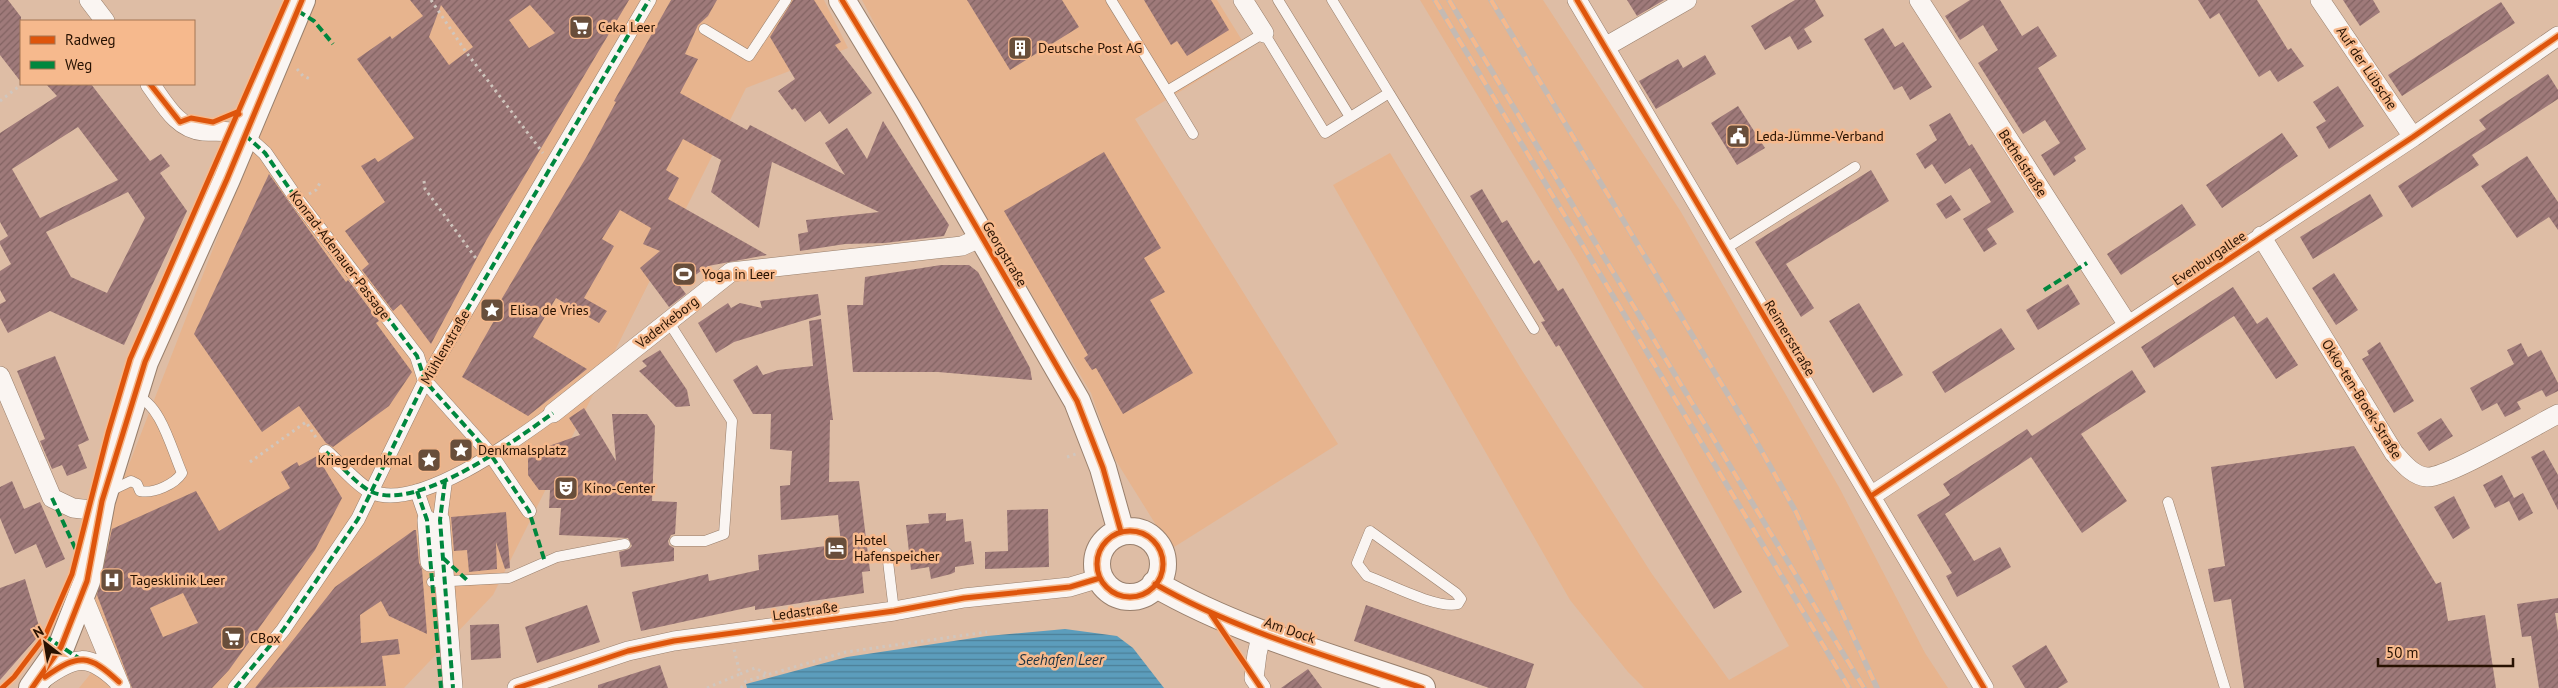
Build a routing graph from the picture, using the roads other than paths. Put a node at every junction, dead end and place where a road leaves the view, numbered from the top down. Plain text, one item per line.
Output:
1 (89, 0) edge
2 (302, 0) edge
3 (648, 0) edge
4 (786, 0) edge
5 (842, 0) edge
6 (1111, 0) edge
7 (1242, 0) edge
8 (1278, 0) edge
9 (1332, 0) edge
10 (1577, 0) edge
11 (1687, 0) edge
12 (1919, 0) edge
13 (2320, 0) edge
14 (104, 20) edge
15 (704, 29) dead end
16 (1264, 33) junction
17 (2558, 36) edge
18 (1605, 48) junction
19 (151, 85) edge
20 (1167, 91) junction
21 (1389, 93) junction
22 (1350, 117) junction
23 (1193, 134) dead end
24 (245, 135) junction
25 (2413, 137) junction
26 (1855, 167) dead end
27 (982, 236) junction
28 (2261, 236) junction
29 (1725, 250) junction
30 (668, 321) junction
31 (2128, 325) junction
32 (1534, 329) dead end
33 (0, 376) edge
34 (425, 381) junction
35 (134, 394) junction
36 (553, 413) joint
37 (2558, 414) edge
38 (326, 452) road end
39 (491, 455) junction
40 (445, 481) junction
41 (417, 491) junction
42 (371, 492) junction
43 (1871, 496) junction
44 (2168, 502) dead end
45 (101, 506) junction
46 (529, 511) dead end
47 (433, 520) junction
48 (1370, 531) joint
49 (1121, 532) junction
50 (675, 541) dead end
51 (625, 544) dead end
52 (887, 553) dead end
53 (1100, 578) junction
54 (438, 582) junction
55 (1155, 584) junction
56 (82, 594) junction
57 (894, 611) junction
58 (1262, 632) junction
59 (34, 685) edge
60 (120, 685) edge
61 (235, 688) edge
62 (441, 688) edge
63 (453, 688) edge
64 (517, 688) edge
65 (1261, 688) edge
66 (1422, 688) edge
67 (1984, 688) edge
68 (2225, 688) edge

1 - 14 street
2 - 24 main road
3 - 34 street, Mühlenstraße
4 - 15 lane
5 - 27 main road, Georgstraße
6 - 20 lane
7 - 16 street
8 - 22 lane
9 - 21 lane
10 - 18 street, Reimersstraße
11 - 18 street
12 - 31 street, Bethelstraße
13 - 25 street, Auf der Lübsche
16 - 20 lane
16 - 22 lane
17 - 25 street, Evenburgallee
18 - 29 street, Reimersstraße
19 - 24 street
20 - 23 lane
21 - 22 lane
21 - 32 lane
24 - 34 street, Konrad-Adenauer-Passage
24 - 35 main road
25 - 28 street, Evenburgallee
26 - 29 lane
27 - 30 street, Vaderkeborg
27 - 49 main road, Georgstraße
28 - 31 street, Evenburgallee
28 - 37 street, Okko-ten-Broek-Straße
29 - 43 street, Reimersstraße
30 - 36 street, Vaderkeborg
30 - 50 lane
31 - 43 street, Evenburgallee
33 - 45 street
34 - 39 street
34 - 42 street, Mühlenstraße
35 - 45 main road
35 - 45 lane
36 - 39 street, Vaderkeborg
38 - 42 street
39 - 40 street, Vaderkeborg
39 - 46 street
40 - 41 street, Vaderkeborg
40 - 47 street
41 - 42 street, Vaderkeborg
41 - 47 street
42 - 61 street, Mühlenstraße
43 - 67 street, Reimersstraße
44 - 68 lane
45 - 56 main road
47 - 54 street
48 - 48 lane
49 - 53 main road
49 - 55 main road
51 - 54 lane
52 - 57 lane
53 - 55 main road
53 - 57 street, Ledastraße
54 - 62 street
54 - 63 street
55 - 58 main road, Am Dock
56 - 59 main road
56 - 60 street
57 - 64 street, Ledastraße
58 - 65 street
58 - 66 main road, Am Dock
59 - 60 street

